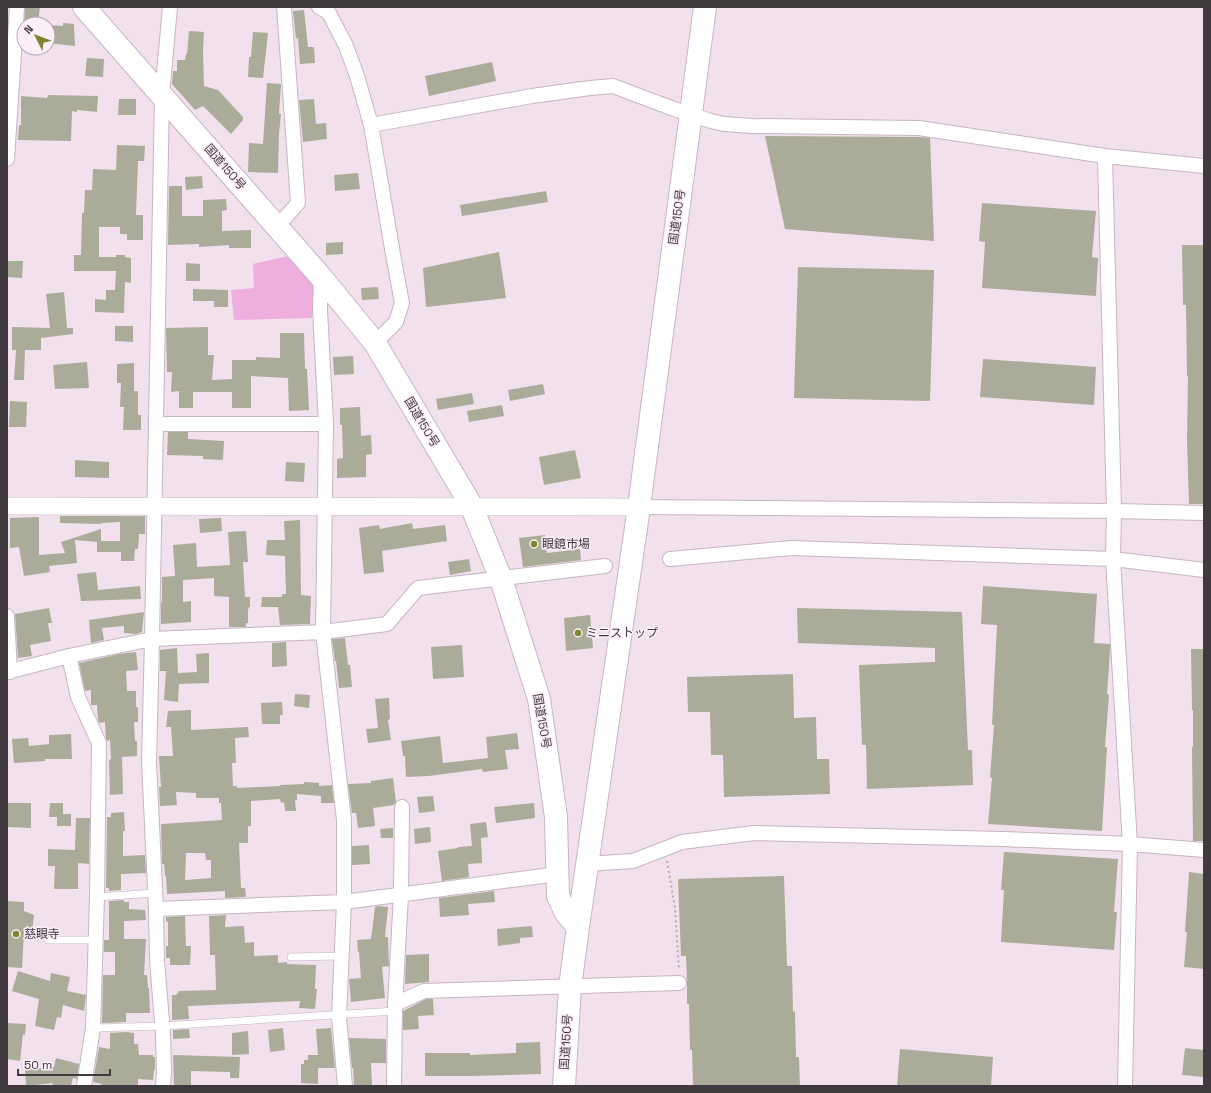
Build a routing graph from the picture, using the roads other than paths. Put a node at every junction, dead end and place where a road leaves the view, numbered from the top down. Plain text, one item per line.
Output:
1 (17, 7) edge
2 (84, 7) edge
3 (170, 7) edge
4 (284, 7) edge
5 (319, 7) edge
6 (705, 7) edge
7 (162, 95) junction
8 (691, 113) junction
9 (372, 125) junction
10 (1105, 156) junction
11 (7, 159) edge
12 (1204, 166) edge
13 (277, 227) junction
14 (321, 277) junction
15 (375, 343) junction
16 (156, 424) junction
17 (326, 424) junction
18 (7, 506) edge
19 (154, 506) junction
20 (324, 506) junction
21 (471, 506) junction
22 (639, 507) junction
23 (1114, 511) junction
24 (1204, 513) edge
25 (670, 559) dead end
26 (1113, 560) junction
27 (605, 566) dead end
28 (1204, 570) edge
29 (501, 579) junction
30 (7, 616) edge
31 (323, 632) junction
32 (152, 639) junction
33 (69, 656) junction
34 (8, 672) edge
35 (402, 807) dead end
36 (1130, 844) junction
37 (1204, 850) edge
38 (587, 864) junction
39 (558, 874) junction
40 (155, 893) junction
41 (401, 895) junction
42 (96, 897) junction
43 (344, 902) junction
44 (156, 909) junction
45 (578, 926) junction
46 (48, 940) dead end
47 (95, 940) junction
48 (342, 956) junction
49 (291, 957) dead end
50 (679, 983) road end
51 (570, 987) junction
52 (395, 1007) junction
53 (340, 1015) junction
54 (162, 1026) junction
55 (92, 1028) junction
56 (84, 1086) edge
57 (163, 1086) edge
58 (345, 1086) edge
59 (394, 1086) edge
60 (564, 1086) edge
61 (1125, 1086) edge

1 - 11 street
2 - 7 highway, 国道150号
3 - 7 street
4 - 13 street
5 - 9 street
6 - 8 highway, 国道150号
7 - 13 highway, 国道150号
7 - 16 street
8 - 9 street
8 - 10 street
8 - 22 highway, 国道150号
9 - 15 street
10 - 12 street
10 - 23 street
13 - 14 highway, 国道150号
14 - 15 highway, 国道150号
14 - 17 street
15 - 21 highway, 国道150号
16 - 17 street
16 - 19 street
17 - 20 street
18 - 19 street
19 - 20 street
19 - 32 street
20 - 21 street
20 - 31 street
21 - 22 street
21 - 29 highway, 国道150号
22 - 23 street
22 - 38 highway, 国道150号
23 - 24 street
23 - 26 street
25 - 26 street
26 - 28 street
26 - 36 street
27 - 29 street
29 - 31 street
29 - 39 highway, 国道150号
30 - 34 street
31 - 32 street
31 - 43 street
32 - 33 street
32 - 40 street
33 - 34 street
33 - 42 street
35 - 41 street
36 - 37 street
36 - 38 street
36 - 61 street
38 - 45 highway, 国道150号
39 - 41 street
39 - 45 highway, 国道150号
40 - 42 lane
40 - 44 street
41 - 43 street
41 - 52 street
42 - 47 street
43 - 44 street
43 - 48 street
44 - 54 street
45 - 51 highway, 国道150号
46 - 47 lane
47 - 55 street
48 - 49 lane
48 - 53 street
50 - 51 street
51 - 52 street
51 - 60 highway, 国道150号
52 - 53 lane
52 - 59 street
53 - 54 lane
53 - 58 street
54 - 55 lane
54 - 57 street
55 - 56 street

